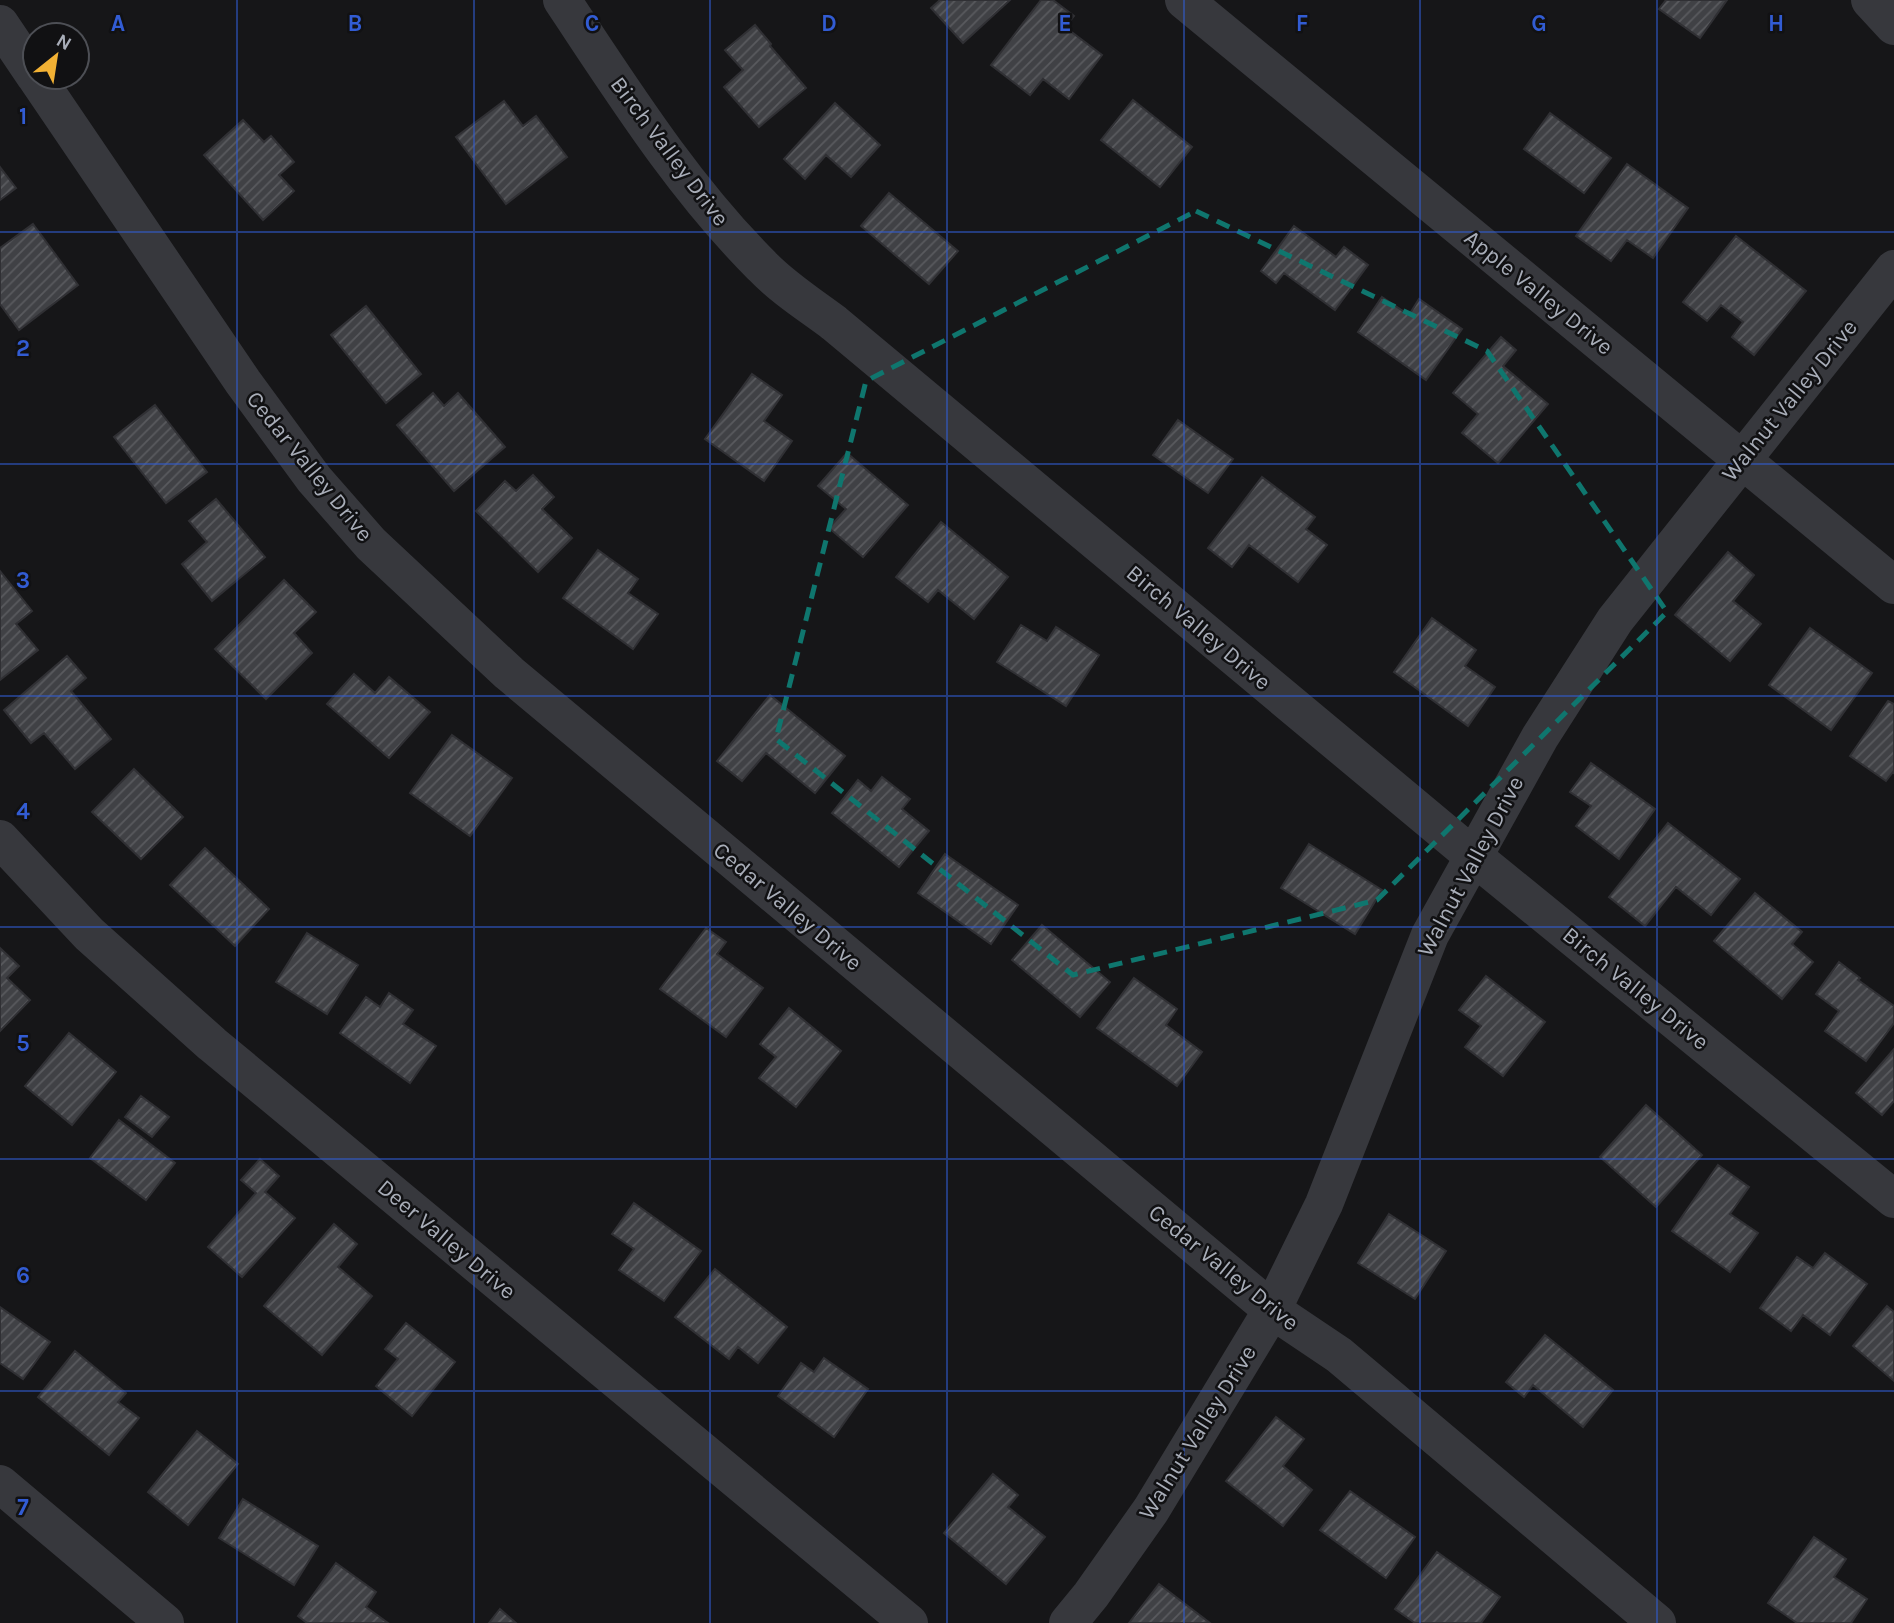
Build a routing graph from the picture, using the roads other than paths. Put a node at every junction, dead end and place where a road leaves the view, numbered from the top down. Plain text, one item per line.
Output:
1 (562, 0) edge
2 (1184, 0) edge
3 (1870, 0) edge
4 (0, 24) edge
5 (1894, 26) edge
6 (21, 55) edge
7 (45, 91) edge
8 (1894, 269) edge
9 (1741, 459) junction
10 (1894, 585) edge
11 (0, 839) edge
12 (1473, 856) junction
13 (1894, 1199) edge
14 (1272, 1310) junction
15 (0, 1484) edge
16 (165, 1623) edge
17 (909, 1623) edge
18 (1068, 1623) edge
19 (1657, 1623) edge

1 - 12 street, Birch Valley Drive
2 - 9 street, Apple Valley Drive
3 - 5 street
4 - 6 street, Cedar Valley Drive
7 - 14 street, Cedar Valley Drive
8 - 9 street, Walnut Valley Drive
9 - 10 street, Apple Valley Drive
9 - 12 street, Walnut Valley Drive
11 - 17 street, Deer Valley Drive
12 - 13 street, Birch Valley Drive
12 - 14 street, Walnut Valley Drive
14 - 18 street, Walnut Valley Drive
14 - 19 street, Cedar Valley Drive
15 - 16 street

